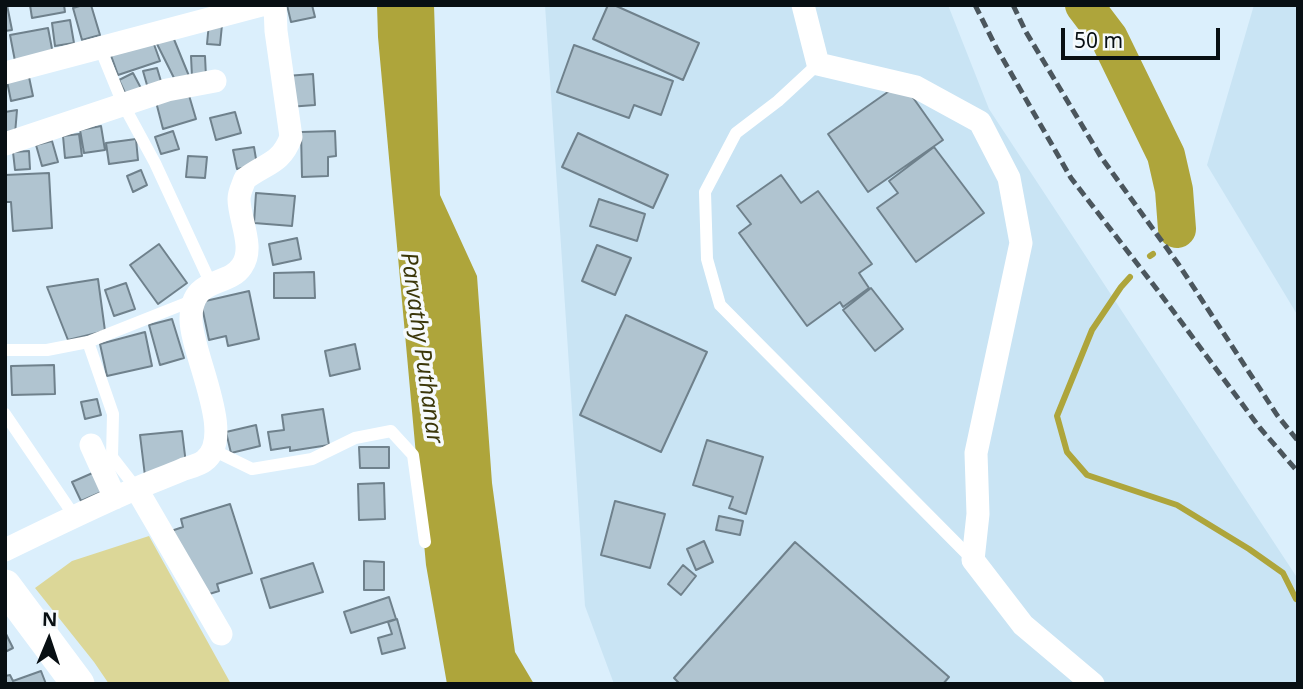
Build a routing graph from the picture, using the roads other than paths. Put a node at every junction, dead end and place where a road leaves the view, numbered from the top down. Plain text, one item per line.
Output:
1 (262, 5) edge
2 (275, 5) edge
3 (803, 5) edge
4 (100, 48) junction
5 (818, 64) junction
6 (5, 73) edge
7 (215, 80) dead end
8 (123, 104) junction
9 (5, 144) edge
10 (211, 284) junction
11 (194, 300) junction
12 (88, 342) junction
13 (5, 351) edge
14 (5, 414) edge
15 (91, 445) dead end
16 (213, 450) junction
17 (126, 493) junction
18 (75, 517) junction
19 (425, 542) dead end
20 (5, 550) edge
21 (973, 560) junction
22 (5, 586) edge
23 (221, 634) dead end
24 (78, 684) edge
25 (1093, 684) edge

1 - 4 street
2 - 10 street
3 - 5 street
4 - 6 street
4 - 8 lane
5 - 21 street
5 - 21 lane
7 - 8 street
8 - 9 street
8 - 10 lane
10 - 11 street
11 - 12 lane
11 - 16 street
12 - 13 lane
12 - 17 lane
14 - 18 lane
15 - 17 street
16 - 17 street
16 - 19 lane
17 - 18 street
17 - 23 street
18 - 20 street
21 - 25 street
22 - 24 main road

